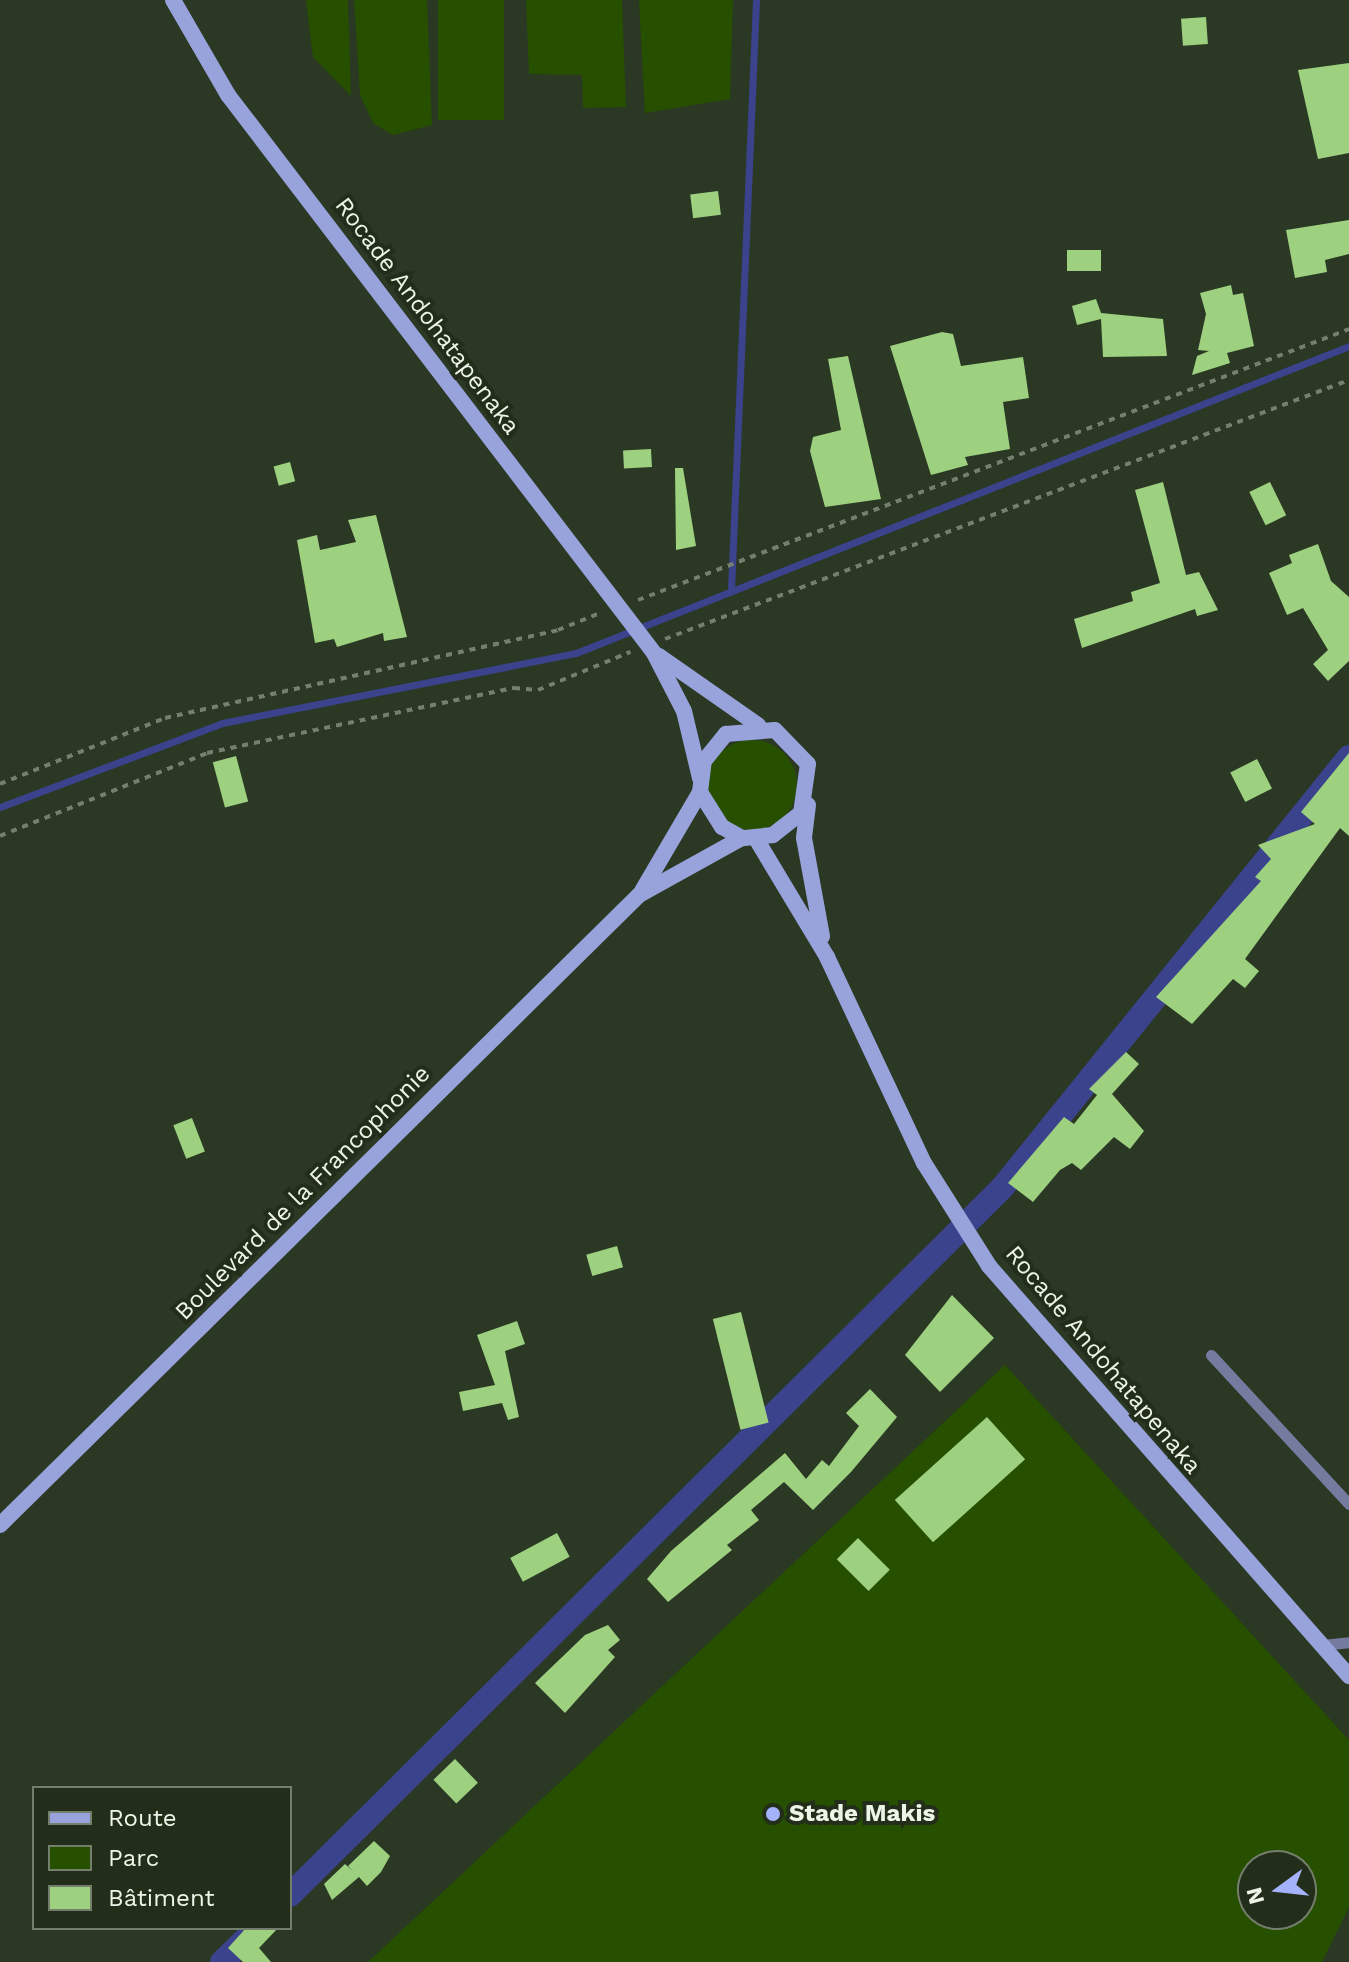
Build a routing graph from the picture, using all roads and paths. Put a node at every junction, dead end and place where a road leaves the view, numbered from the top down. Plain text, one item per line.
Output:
1 (173, 0) edge
2 (1349, 329) edge
3 (1349, 380) edge
4 (623, 611) junction
5 (650, 647) junction
6 (759, 726) junction
7 (0, 784) edge
8 (700, 785) junction
9 (809, 796) junction
10 (0, 836) edge
11 (749, 838) junction
12 (639, 895) junction
13 (827, 957) junction
14 (1211, 1355) dead end
15 (1349, 1504) edge
16 (0, 1525) edge
17 (1349, 1642) edge
18 (1322, 1645) junction
19 (1349, 1676) edge

1 - 4 main road, Rocade Andohatapenaka
2 - 4 path
3 - 5 path
4 - 5 main road, Rocade Andohatapenaka
4 - 7 path
5 - 6 main road
5 - 8 main road
5 - 10 path
6 - 8 main road
6 - 9 main road
8 - 11 main road
8 - 12 main road
9 - 11 main road
9 - 13 main road
11 - 12 main road
11 - 13 main road
12 - 16 main road, Boulevard de la Francophonie
13 - 18 main road, Rocade Andohatapenaka
14 - 15 lane
17 - 18 lane
18 - 19 main road, Rocade Andohatapenaka

